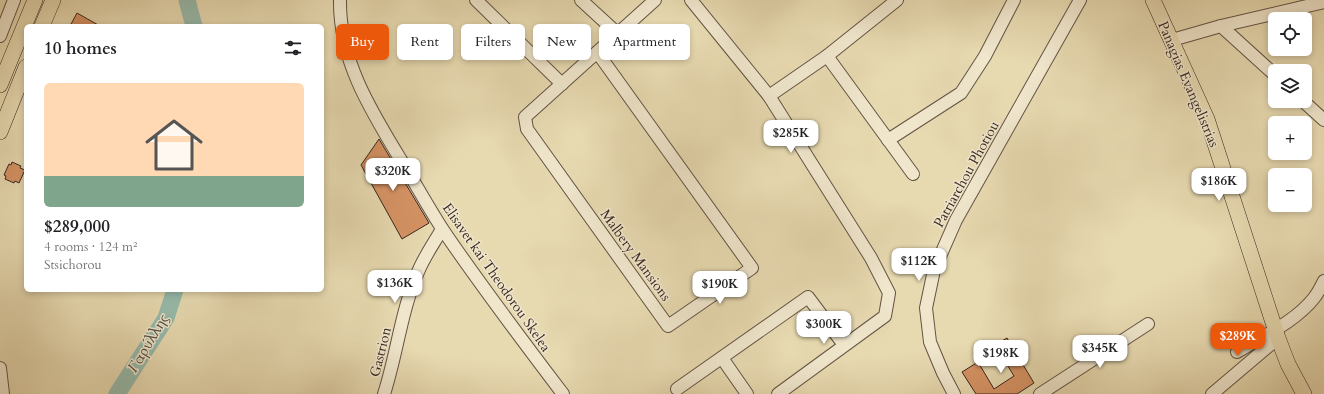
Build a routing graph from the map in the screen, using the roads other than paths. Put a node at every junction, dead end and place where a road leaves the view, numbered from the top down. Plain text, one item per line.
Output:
1 (14, 0) edge
2 (35, 0) edge
3 (53, 0) edge
4 (340, 0) edge
5 (476, 0) edge
6 (581, 0) edge
7 (655, 0) edge
8 (691, 0) edge
9 (898, 0) edge
10 (1014, 0) edge
11 (1080, 0) edge
12 (1153, 0) edge
13 (1324, 2) edge
14 (25, 24) edge
15 (43, 24) edge
16 (607, 24) edge
17 (629, 24) edge
18 (1221, 26) junction
19 (24, 27) edge
20 (0, 36) edge
21 (1172, 40) junction
22 (597, 52) joint
23 (827, 56) junction
24 (1268, 69) edge
25 (24, 72) edge
26 (562, 84) junction
27 (0, 85) edge
28 (768, 96) junction
29 (1311, 108) edge
30 (1324, 120) edge
31 (2, 122) edge
32 (888, 140) junction
33 (913, 174) dead end
34 (442, 229) junction
35 (1324, 281) edge
36 (1148, 324) dead end
37 (1277, 333) junction
38 (844, 345) junction
39 (1237, 352) dead end
40 (722, 358) junction
41 (0, 368) edge
42 (676, 388) edge
43 (3, 394) edge
44 (384, 394) edge
45 (563, 394) edge
46 (747, 394) edge
47 (778, 394) edge
48 (954, 394) edge
49 (1040, 394) edge
50 (1212, 394) edge
51 (1304, 394) edge

1 - 20 street
2 - 14 main road
3 - 15 main road
4 - 34 street, Elisavet kai Theodorou Skelea
5 - 26 street
6 - 16 street
7 - 17 street, Malbery Mansions
8 - 28 street
9 - 23 street
10 - 32 street
11 - 48 street, Patriarchou Photiou
12 - 21 main road, Panagias Evangelistrias
13 - 18 street
18 - 21 street
18 - 24 street
19 - 27 main road
21 - 37 main road, Panagias Evangelistrias
22 - 26 street, Malbery Mansions
22 - 26 street, Malbery Mansions
23 - 28 street
23 - 32 street
25 - 31 main road
28 - 38 street
29 - 30 street
32 - 33 street
34 - 44 street, Gastrion
34 - 45 street, Elisavet kai Theodorou Skelea
35 - 37 street
36 - 49 street
37 - 39 street
37 - 50 street
37 - 51 main road, Panagias Evangelistrias
38 - 40 street
38 - 47 street
40 - 42 street
40 - 46 street
41 - 43 street

